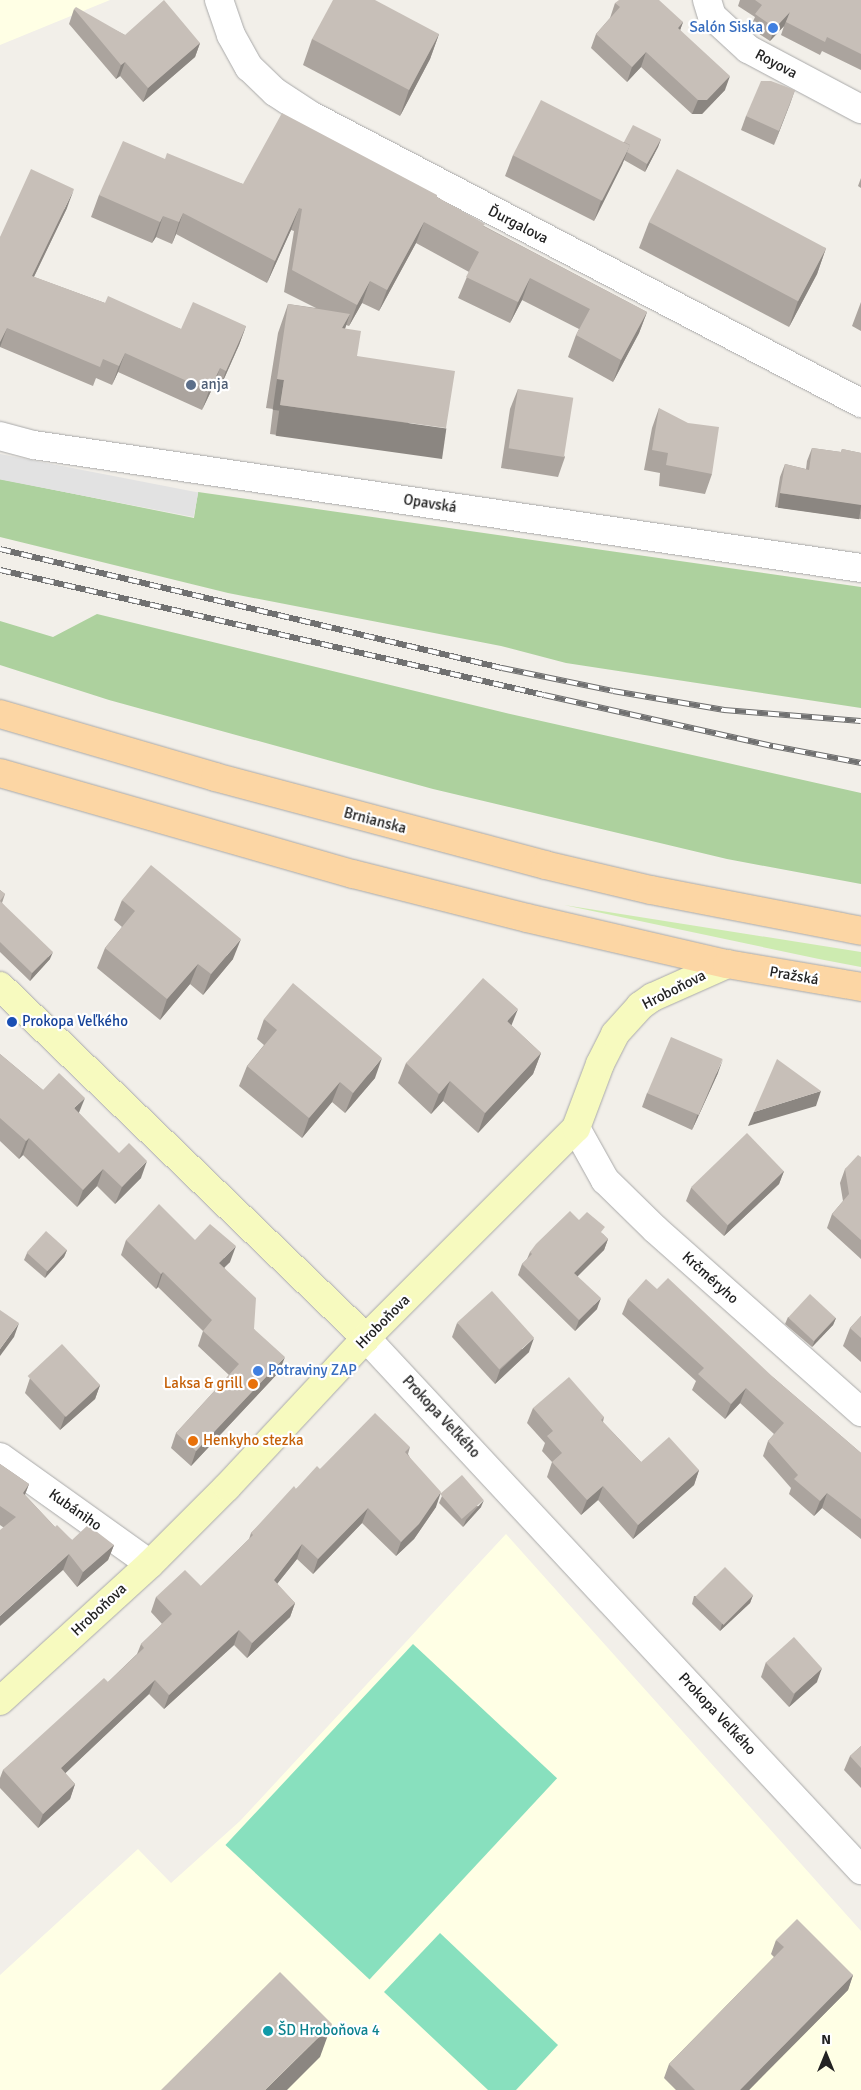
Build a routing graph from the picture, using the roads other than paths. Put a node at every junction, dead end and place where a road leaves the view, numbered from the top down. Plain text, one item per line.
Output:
1 (218, 0) edge
2 (707, 0) edge
3 (861, 109) edge
4 (861, 403) edge
5 (0, 436) edge
6 (861, 568) edge
7 (0, 714) edge
8 (0, 773) edge
9 (861, 931) edge
10 (727, 964) junction
11 (0, 986) edge
12 (861, 987) edge
13 (576, 1128) junction
14 (366, 1338) junction
15 (861, 1412) edge
16 (0, 1457) edge
17 (150, 1564) junction
18 (0, 1701) edge
19 (861, 1870) edge

1 - 4 street, Ďurgalova
2 - 3 street, Royova
5 - 6 street, Opavská
7 - 9 main road, Brnianska
8 - 10 main road
10 - 12 main road, Pražská
10 - 13 street, Hroboňova
11 - 14 street, Prokopa Veľkého
13 - 14 street, Hroboňova
13 - 15 street, Krčméryho
14 - 17 street, Hroboňova
14 - 19 street, Prokopa Veľkého
16 - 17 street, Kubániho
17 - 18 street, Hroboňova

